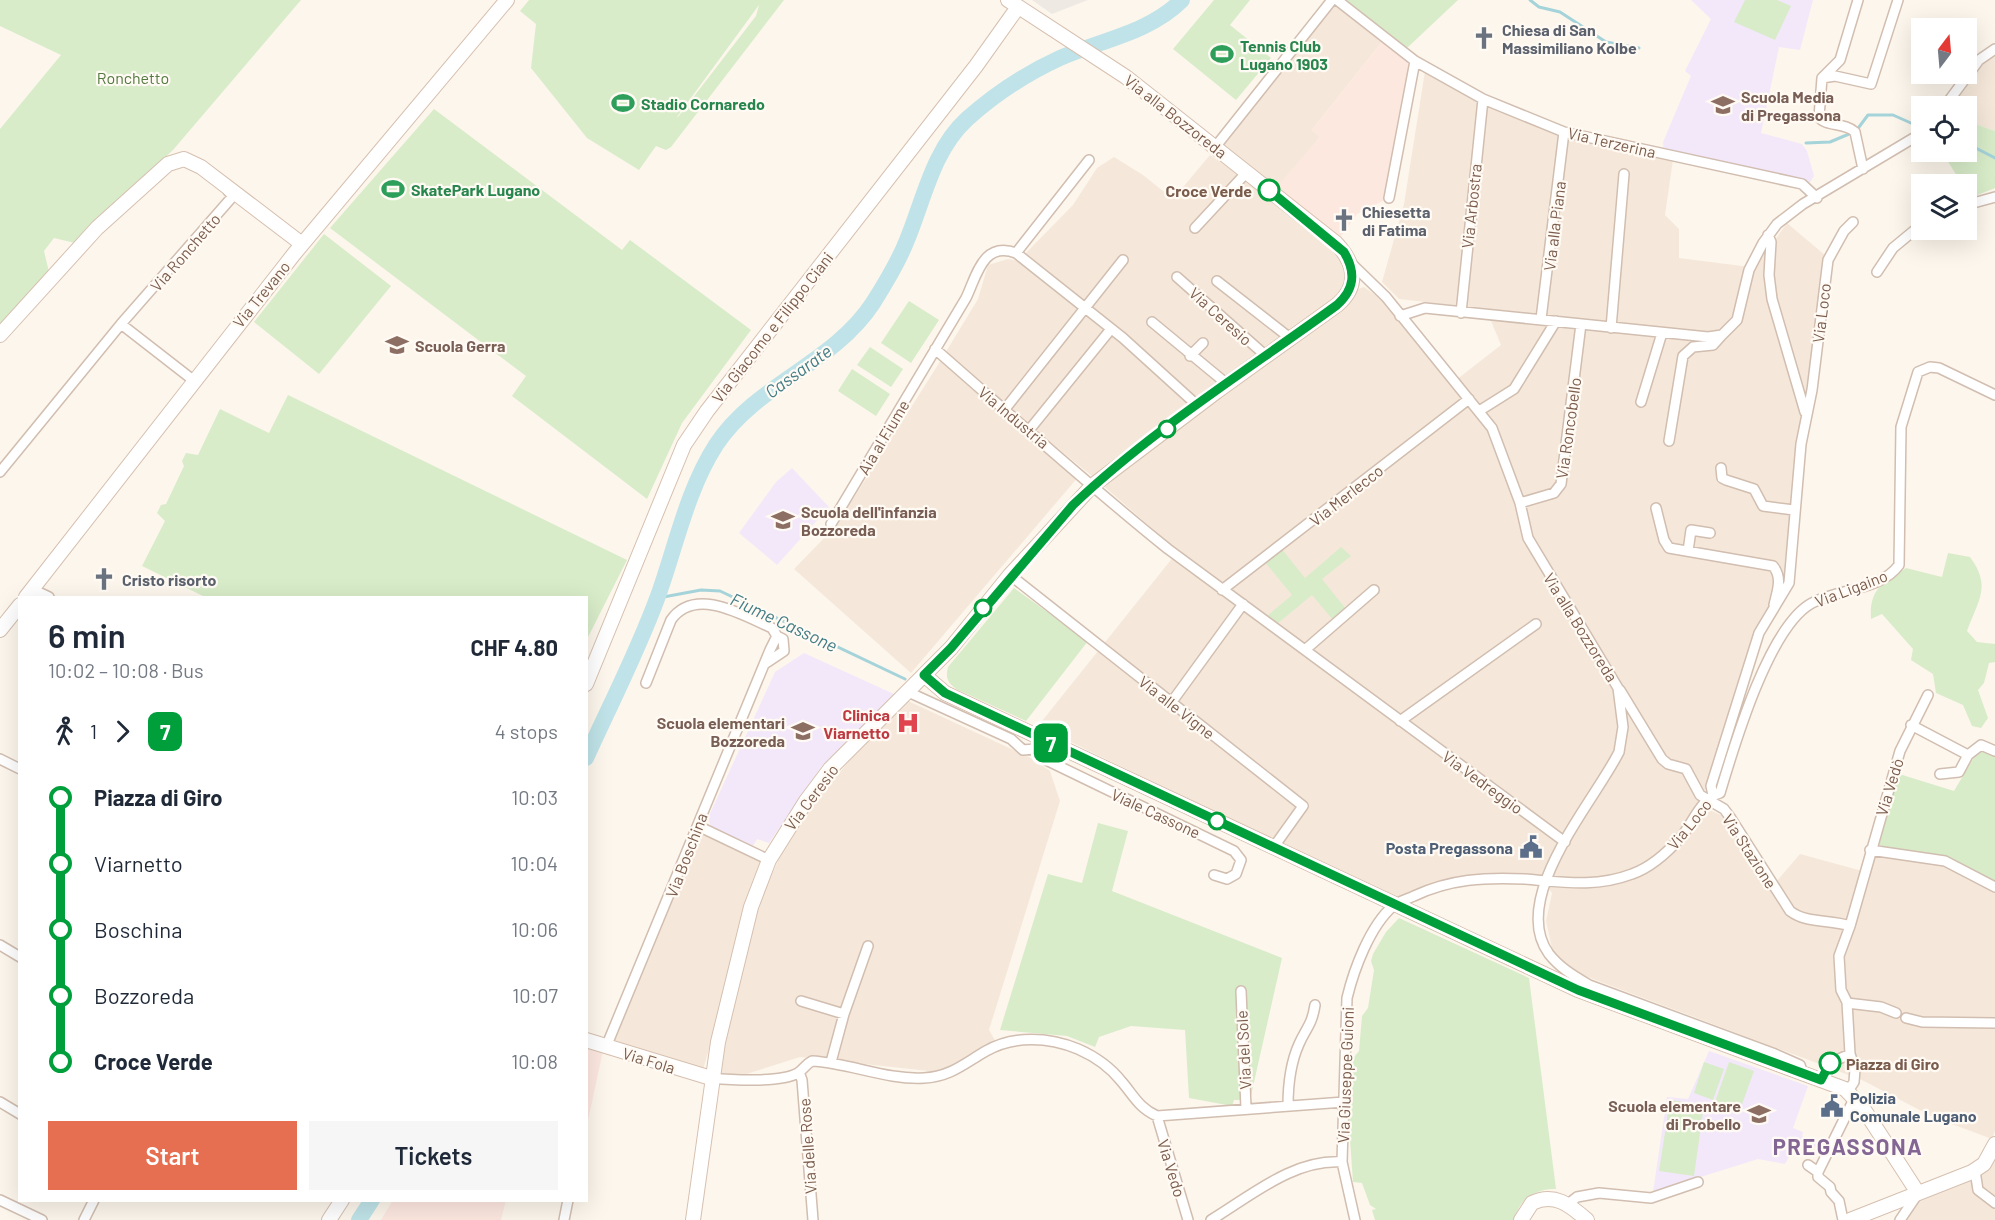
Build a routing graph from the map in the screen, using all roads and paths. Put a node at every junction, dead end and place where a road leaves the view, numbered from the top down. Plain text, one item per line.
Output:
1 (507, 0) edge
2 (1335, 0) edge
3 (1858, 0) edge
4 (1898, 0) edge
5 (1013, 3) edge
6 (1060, 32) joint
7 (1995, 49) edge
8 (1415, 61) junction
9 (1822, 78) junction
10 (1953, 96) edge
11 (1483, 99) junction
12 (1564, 132) junction
13 (1911, 140) edge
14 (1216, 146) junction
15 (1089, 160) dead end
16 (1863, 169) junction
17 (1247, 172) junction
18 (1624, 174) dead end
19 (218, 179) junction
20 (1995, 197) edge
21 (1389, 198) dead end
22 (1817, 198) junction
23 (1977, 202) edge
24 (1853, 222) dead end
25 (1196, 228) dead end
26 (1911, 233) edge
27 (1768, 235) junction
28 (302, 244) junction
29 (1016, 253) junction
30 (1123, 260) dead end
31 (1352, 264) junction
32 (1877, 272) dead end
33 (1177, 277) dead end
34 (1217, 280) dead end
35 (1376, 287) junction
36 (1350, 291) junction
37 (1084, 308) junction
38 (1461, 313) junction
39 (1400, 316) junction
40 (1541, 319) junction
41 (1556, 321) junction
42 (1152, 322) dead end
43 (121, 324) junction
44 (1581, 324) junction
45 (1611, 328) junction
46 (1111, 329) junction
47 (1662, 333) junction
48 (0, 335) edge
49 (1722, 335) junction
50 (1290, 338) junction
51 (1203, 343) dead end
52 (935, 349) junction
53 (1265, 355) junction
54 (1190, 356) junction
55 (193, 380) junction
56 (1227, 384) junction
57 (1995, 395) edge
58 (1470, 399) junction
59 (1641, 402) dead end
60 (1198, 406) junction
61 (1005, 409) junction
62 (1479, 411) junction
63 (1805, 412) junction
64 (1030, 429) junction
65 (1670, 441) dead end
66 (1721, 468) dead end
67 (0, 472) edge
68 (1092, 486) junction
69 (1520, 503) junction
70 (1656, 508) dead end
71 (1794, 510) junction
72 (831, 524) dead end
73 (1710, 533) dead end
74 (1688, 551) junction
75 (1010, 575) junction
76 (1222, 590) junction
77 (1374, 590) dead end
78 (29, 593) edge
79 (44, 596) edge
80 (1243, 604) junction
81 (1774, 605) junction
82 (18, 608) edge
83 (1536, 624) dead end
84 (0, 630) edge
85 (1306, 650) junction
86 (924, 675) junction
87 (588, 679) edge
88 (646, 683) dead end
89 (1618, 688) junction
90 (906, 691) junction
91 (1929, 695) dead end
92 (1171, 703) junction
93 (1400, 721) junction
94 (1911, 725) junction
95 (1037, 743) junction
96 (1995, 751) edge
97 (1968, 755) junction
98 (0, 759) edge
99 (18, 768) edge
100 (1940, 774) dead end
101 (1710, 798) junction
102 (698, 826) junction
103 (1565, 842) junction
104 (1273, 848) junction
105 (1870, 850) junction
106 (769, 860) junction
107 (1214, 875) dead end
108 (1544, 881) junction
109 (1995, 887) edge
110 (1394, 905) junction
111 (1850, 926) junction
112 (0, 945) edge
113 (868, 946) dead end
114 (18, 956) edge
115 (1240, 991) dead end
116 (801, 1001) dead end
117 (1847, 1003) junction
118 (1315, 1005) dead end
119 (1896, 1013) dead end
120 (844, 1014) junction
121 (1906, 1018) dead end
122 (1995, 1023) edge
123 (588, 1041) edge
124 (606, 1047) junction
125 (1850, 1054) junction
126 (831, 1062) junction
127 (799, 1072) junction
128 (1803, 1074) junction
129 (711, 1078) junction
130 (1821, 1080) junction
131 (1852, 1090) junction
132 (0, 1102) edge
133 (1344, 1102) junction
134 (1288, 1106) junction
135 (1246, 1108) junction
136 (18, 1113) edge
137 (1157, 1116) junction
138 (1995, 1144) edge
139 (1342, 1162) junction
140 (1808, 1165) dead end
141 (1975, 1171) junction
142 (1818, 1172) junction
143 (1698, 1182) dead end
144 (1918, 1193) junction
145 (0, 1200) edge
146 (93, 1202) edge
147 (341, 1202) edge
148 (568, 1202) edge
149 (1995, 1203) edge
150 (1568, 1204) junction
151 (42, 1220) edge
152 (84, 1220) edge
153 (329, 1220) edge
154 (564, 1220) edge
155 (693, 1220) edge
156 (813, 1220) edge
157 (1188, 1220) edge
158 (1211, 1220) edge
159 (1355, 1220) edge
160 (1521, 1220) edge
161 (1587, 1220) edge
162 (1844, 1220) edge
163 (1850, 1220) edge
164 (1900, 1220) edge

1 - 28 main road, Via Trevano
2 - 8 street, Via Terzerina
2 - 14 street
3 - 9 street
4 - 9 street
5 - 6 main road, Via Giacomo e Filippo Ciani
5 - 87 main road, Via Giacomo e Filippo Ciani
6 - 14 main road, Via alla Bozzoreda
7 - 10 street
8 - 11 street, Via Terzerina
8 - 21 street
9 - 16 street
11 - 12 street, Via Terzerina
11 - 38 street, Via Arbostra
12 - 22 street, Via Terzerina
12 - 40 street, Via alla Piana
13 - 16 street
14 - 17 main road, Via alla Bozzoreda
15 - 29 street
16 - 22 street
17 - 25 street
17 - 31 main road, Via alla Bozzoreda
18 - 45 street
19 - 28 main road
19 - 43 street, Via Ronchetto
19 - 48 main road
20 - 23 street
22 - 27 street
24 - 63 street, Via Loco
26 - 32 street
27 - 49 street
27 - 63 street, Via Loco
28 - 55 main road, Via Trevano
29 - 37 street
29 - 52 street, Aia al Fiume
30 - 37 street
31 - 35 street, Via alla Bozzoreda
31 - 36 main road
33 - 53 street, Via Ceresio
34 - 50 street, Via Ceresio
35 - 36 street
35 - 39 street, Via alla Bozzoreda
36 - 50 main road, Via Ceresio
37 - 46 street
37 - 61 street
38 - 39 street
38 - 40 street
39 - 58 street, Via alla Bozzoreda
40 - 41 street
41 - 44 street
41 - 62 street
42 - 54 street
43 - 55 street
43 - 67 street, Via Ronchetto
44 - 45 street
44 - 69 street, Via Roncobello
45 - 47 street
46 - 60 street
46 - 64 street
47 - 49 street
47 - 59 street
49 - 65 street
50 - 53 main road, Via Ceresio
51 - 54 street, Via Ceresio
52 - 61 street, Via Industria
52 - 72 street, Aia al Fiume
53 - 56 main road, Via Ceresio
54 - 56 street
55 - 78 main road, Via Trevano
56 - 60 main road, Via Ceresio
57 - 101 street, Via Ligaino
58 - 62 street, Via alla Bozzoreda
58 - 76 street, Via Merlecco
60 - 68 main road, Via Ceresio
61 - 64 street, Via Industria
62 - 69 street, Via alla Bozzoreda
63 - 71 street, Via Loco
64 - 68 street, Via Industria
66 - 71 street
68 - 75 main road, Via Ceresio
68 - 76 street, Via Vedreggio
69 - 89 street, Via alla Bozzoreda
70 - 74 street, Via Loco
71 - 81 street, Via Loco
73 - 74 street
74 - 81 street, Via Loco
75 - 86 main road, Via Ceresio
75 - 92 street, Via alle Vigne
76 - 80 street, Via Vedreggio
77 - 85 street
78 - 79 street
80 - 85 street, Via Vedreggio
80 - 92 street
81 - 101 street, Via Loco
82 - 84 main road
83 - 93 street
85 - 93 street, Via Vedreggio
86 - 90 main road, Via Ceresio
86 - 95 main road, Viale Cassone
88 - 102 street, Via Boschina
89 - 101 street, Via Stazione
89 - 103 street, Via alla Bozzoreda
90 - 95 street, Viale Cassone
90 - 106 main road, Via Ceresio
91 - 94 street, Via Vedò
92 - 104 street, Via alle Vigne
93 - 103 street, Via Vedreggio
94 - 97 street
94 - 105 street, Via Vedò
95 - 104 main road, Viale Cassone
95 - 107 street, Viale Cassone
96 - 97 street
97 - 100 street
98 - 99 street
101 - 108 street, Via Loco
101 - 111 street, Via Stazione
102 - 106 street
102 - 124 street, Via Boschina
103 - 108 street, Via alla Bozzoreda
104 - 110 main road, Viale Cassone
105 - 109 street
105 - 111 street, Via Vedò
106 - 129 main road, Via Ceresio
108 - 110 street, Via Loco
108 - 128 street, Via alla Bozzoreda
110 - 128 main road, Viale Cassone
110 - 133 street, Via Giuseppe Guioni
111 - 117 street
112 - 114 street
113 - 120 street
115 - 135 street, Via del Sole
116 - 120 street
117 - 119 street
117 - 125 street
118 - 134 street
120 - 126 street
121 - 122 street
123 - 124 main road, Via Fola
124 - 129 main road, Via Fola
125 - 130 street
125 - 131 street
126 - 127 street
126 - 137 street
127 - 129 street
127 - 156 street, Via delle Rose
128 - 130 main road
129 - 155 main road, Via Ceresio
130 - 131 main road
131 - 142 street
131 - 144 main road
132 - 136 street
133 - 134 street, Via del Sole
133 - 139 street, Via Giuseppe Guioni
134 - 135 street, Via del Sole
135 - 137 street, Via del Sole
137 - 157 street, Via Vedo
138 - 141 main road
139 - 158 street
139 - 159 street, Via Giuseppe Guioni
140 - 142 street
141 - 144 main road
141 - 149 street
142 - 162 street
143 - 150 street
144 - 163 main road
144 - 164 street
145 - 151 street
146 - 152 street
147 - 153 main road
148 - 154 street
150 - 160 main road
150 - 161 main road

